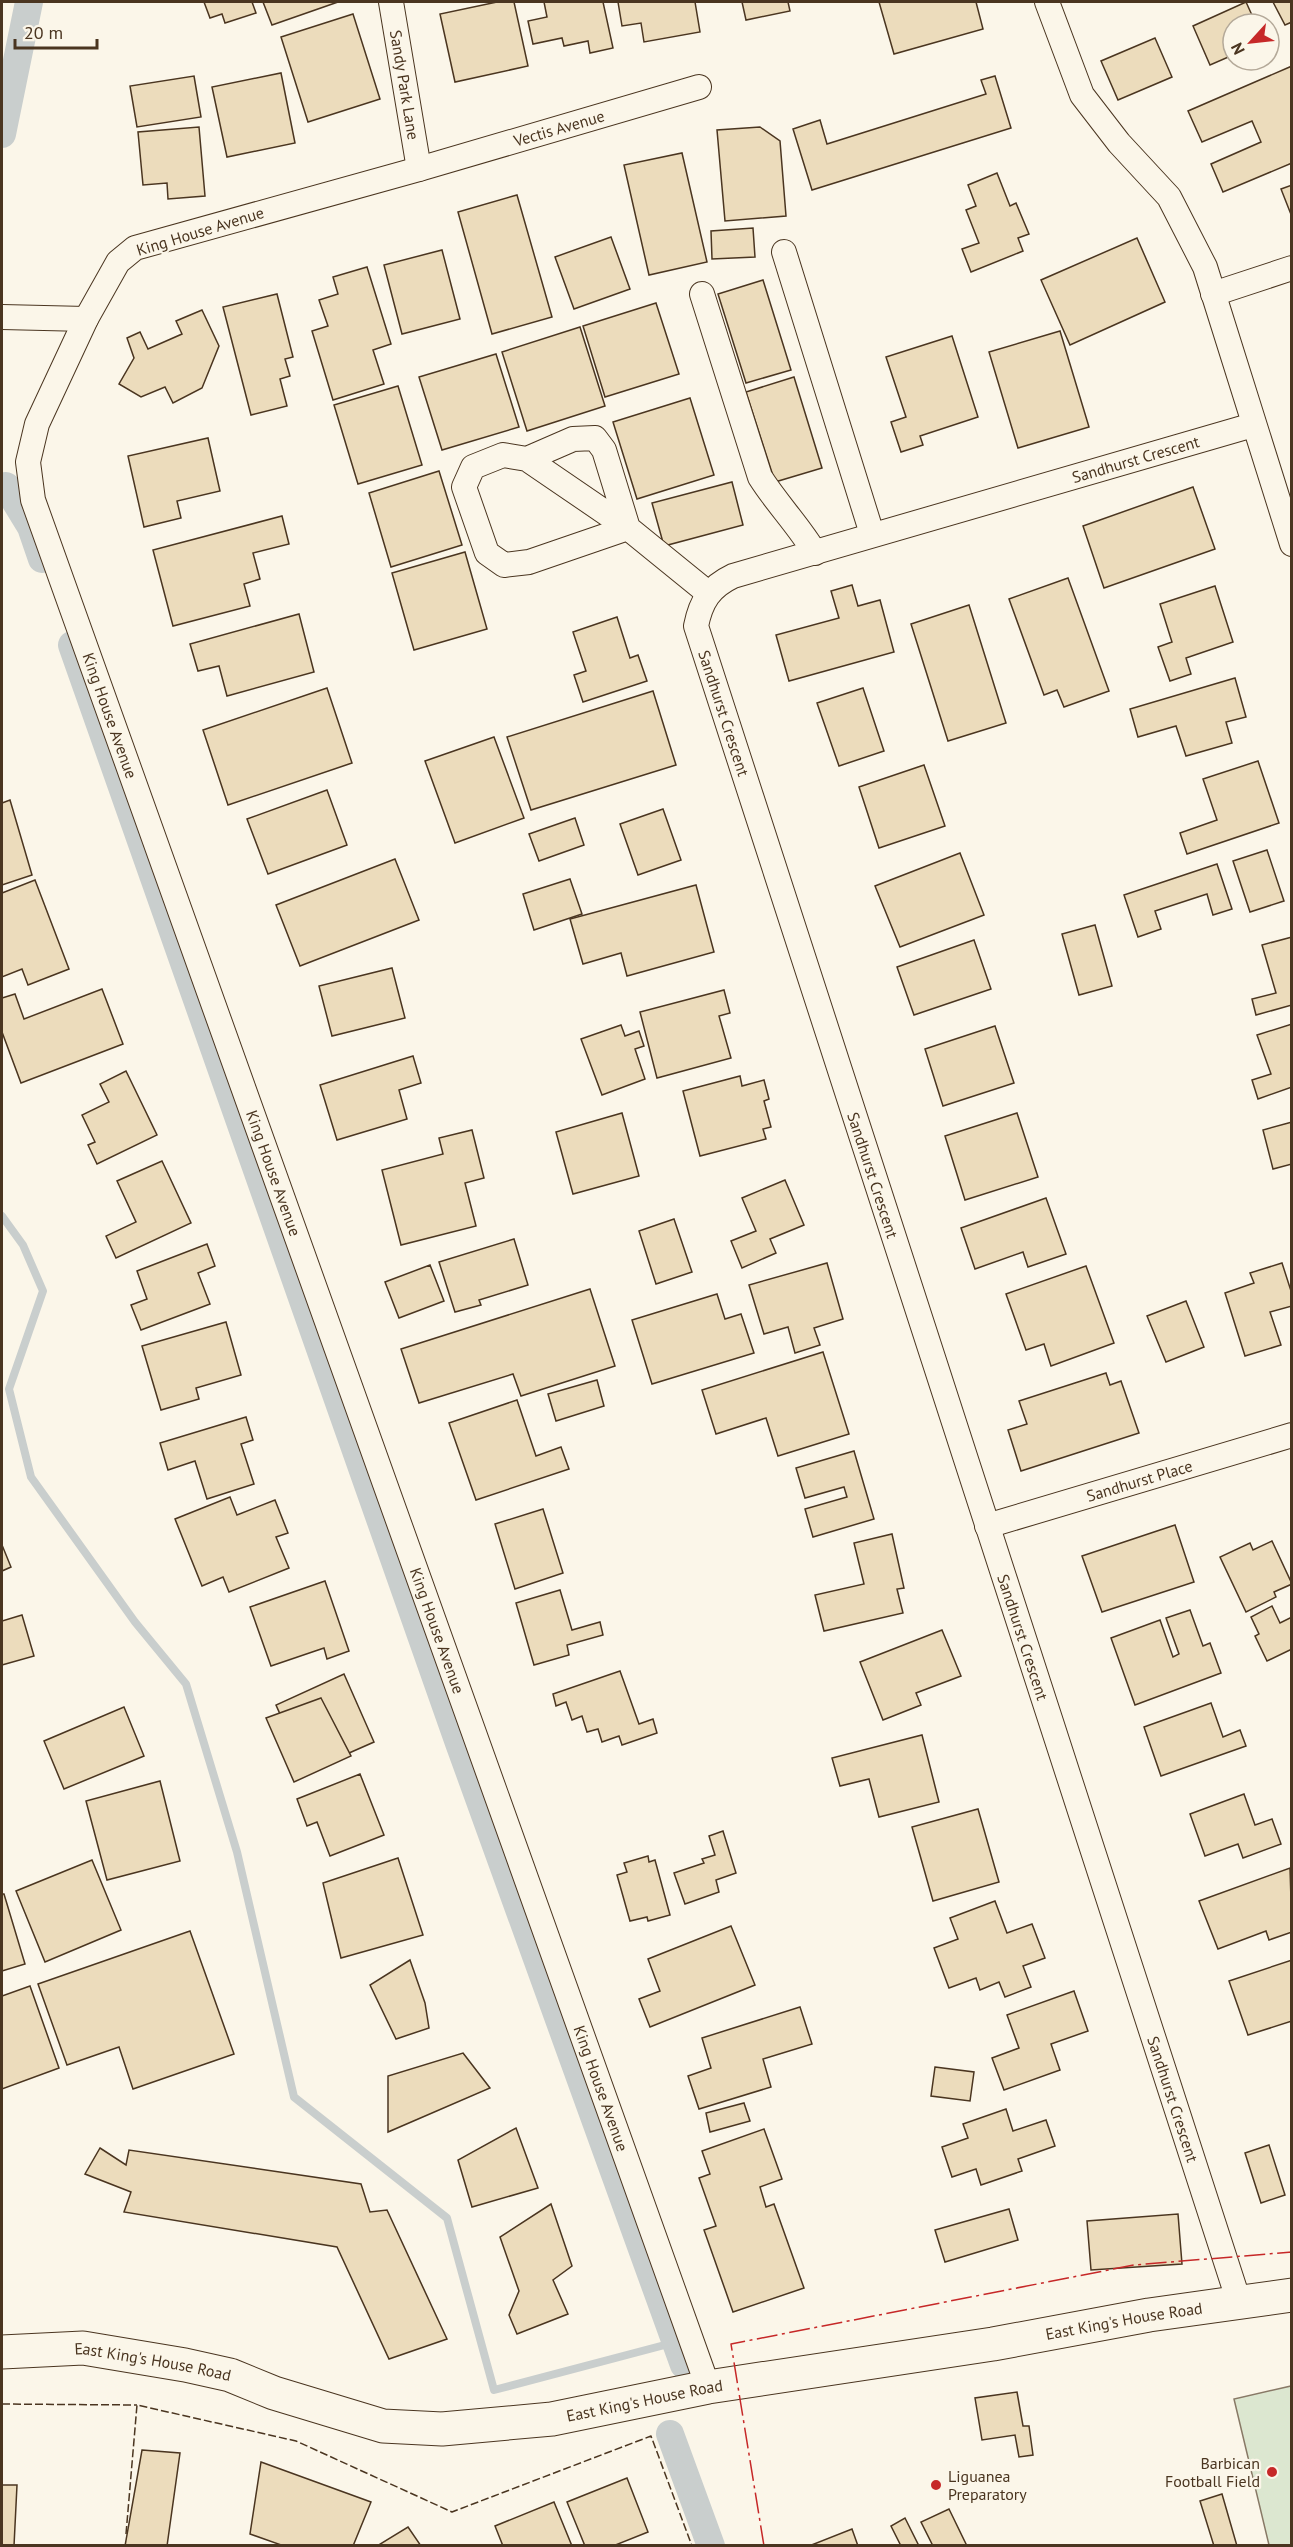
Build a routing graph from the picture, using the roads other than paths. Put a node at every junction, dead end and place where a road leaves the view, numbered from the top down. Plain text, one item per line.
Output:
1 (391, 2) edge
2 (1047, 2) edge
3 (699, 87) dead end
4 (419, 169) junction
5 (784, 252) dead end
6 (1292, 268) edge
7 (702, 294) dead end
8 (1213, 294) junction
9 (2, 317) edge
10 (86, 319) junction
11 (1253, 425) junction
12 (528, 459) junction
13 (628, 528) junction
14 (873, 534) junction
15 (1292, 544) edge
16 (815, 553) junction
17 (708, 593) junction
18 (1292, 1435) edge
19 (987, 1526) junction
20 (1292, 2295) edge
21 (1239, 2302) junction
22 (2, 2352) edge
23 (708, 2387) junction

1 - 4 street, Sandy Park Lane
2 - 8 street
3 - 4 street, Vectis Avenue
4 - 10 street, King House Avenue
5 - 14 street
6 - 8 street
7 - 16 street
8 - 11 street
9 - 10 street
10 - 23 street, King House Avenue
11 - 14 street, Sandhurst Crescent
11 - 15 street
12 - 13 street
12 - 13 street
12 - 13 street
13 - 17 street
14 - 16 street, Sandhurst Crescent
16 - 17 street, Sandhurst Crescent
17 - 19 street, Sandhurst Crescent
18 - 19 street, Sandhurst Place
19 - 21 street, Sandhurst Crescent
20 - 21 main road, East King's House Road
21 - 23 main road, East King's House Road
22 - 23 main road, East King's House Road

